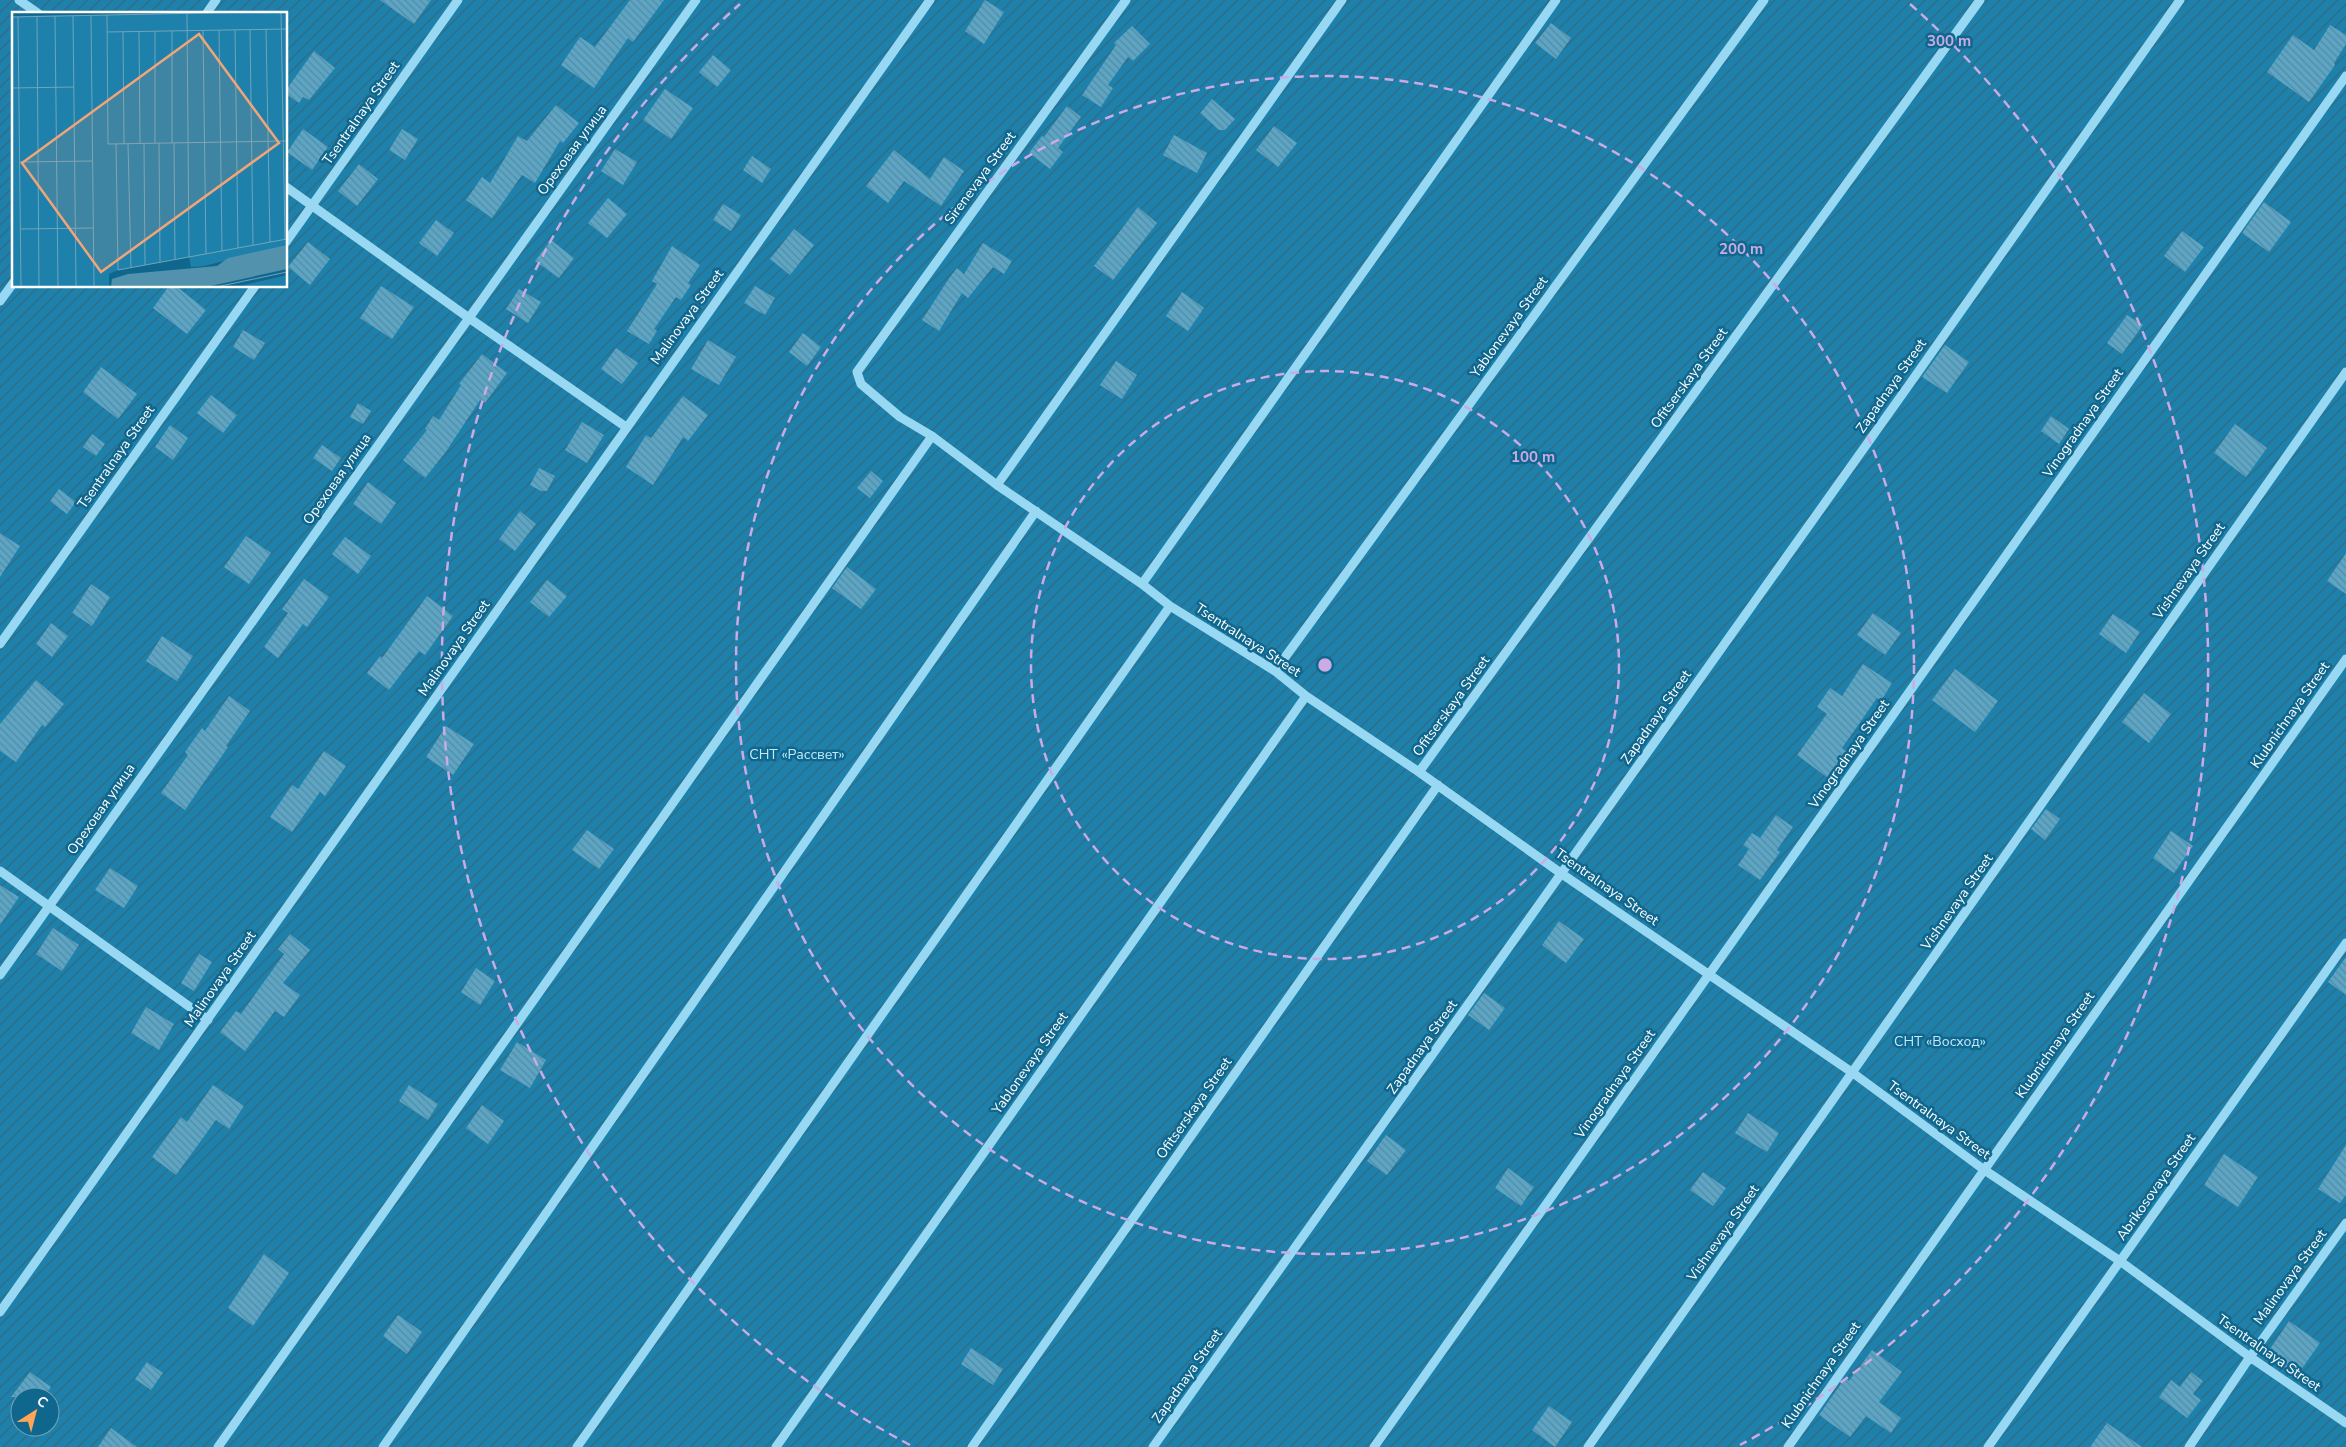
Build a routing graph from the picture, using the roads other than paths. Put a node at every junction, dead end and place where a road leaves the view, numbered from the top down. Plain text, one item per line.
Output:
1 (19, 0) edge
2 (216, 0) edge
3 (458, 0) edge
4 (696, 0) edge
5 (930, 0) edge
6 (1126, 0) edge
7 (1342, 0) edge
8 (1556, 0) edge
9 (1764, 0) edge
10 (1980, 0) edge
11 (2180, 0) edge
12 (36, 12) edge
13 (207, 12) edge
14 (2346, 76) edge
15 (288, 188) edge
16 (313, 205) junction
17 (288, 239) edge
18 (12, 285) edge
19 (254, 288) edge
20 (0, 301) edge
21 (469, 318) junction
22 (857, 372) joint
23 (2346, 372) edge
24 (626, 427) junction
25 (932, 436) junction
26 (997, 485) junction
27 (1036, 511) junction
28 (1142, 584) junction
29 (1170, 606) junction
30 (0, 644) edge
31 (2346, 659) edge
32 (1275, 671) junction
33 (1306, 696) junction
34 (1419, 772) junction
35 (1438, 785) junction
36 (0, 872) edge
37 (1562, 874) junction
38 (49, 906) junction
39 (2346, 943) edge
40 (0, 975) edge
41 (1709, 975) junction
42 (208, 1020) junction
43 (1853, 1073) junction
44 (1983, 1169) junction
45 (2346, 1222) edge
46 (2120, 1261) junction
47 (0, 1312) edge
48 (2250, 1357) junction
49 (2346, 1423) edge
50 (218, 1447) edge
51 (383, 1447) edge
52 (577, 1447) edge
53 (776, 1447) edge
54 (972, 1447) edge
55 (1153, 1447) edge
56 (1374, 1447) edge
57 (1588, 1447) edge
58 (1788, 1447) edge
59 (1988, 1447) edge
60 (2189, 1447) edge

1 - 12 street
2 - 13 street
3 - 16 street, Tsentralnaya Street
4 - 21 street, Ореховая улица
5 - 24 street, Malinovaya Street
6 - 22 street, Sirenevaya Street
7 - 26 street
8 - 28 street
9 - 32 street, Yablonevaya Street
10 - 34 street, Ofitserskaya Street
11 - 37 street, Zapadnaya Street
14 - 41 street, Vinogradnaya Street
15 - 16 street
16 - 17 street, Tsentralnaya Street
16 - 21 street
18 - 20 street
19 - 30 street, Tsentralnaya Street
21 - 24 street
21 - 38 street, Ореховая улица
22 - 25 street, Tsentralnaya Street
23 - 43 street, Vishnevaya Street
24 - 42 street, Malinovaya Street
25 - 26 street, Tsentralnaya Street
25 - 50 street
26 - 27 street, Tsentralnaya Street
27 - 28 street, Tsentralnaya Street
27 - 51 street
28 - 29 street, Tsentralnaya Street
29 - 32 street, Tsentralnaya Street
29 - 52 street
31 - 44 street, Klubnichnaya Street
32 - 33 street, Tsentralnaya Street
33 - 34 street, Tsentralnaya Street
33 - 53 street, Yablonevaya Street
34 - 35 street, Tsentralnaya Street
35 - 37 street, Tsentralnaya Street
35 - 54 street, Ofitserskaya Street
36 - 38 street
37 - 41 street, Tsentralnaya Street
37 - 55 street, Zapadnaya Street
38 - 40 street, Ореховая улица
38 - 42 street
39 - 46 street, Abrikosovaya Street
41 - 43 street, Tsentralnaya Street
41 - 56 street, Vinogradnaya Street
42 - 47 street, Malinovaya Street
43 - 44 street, Tsentralnaya Street
43 - 57 street, Vishnevaya Street
44 - 46 street, Tsentralnaya Street
44 - 58 street, Klubnichnaya Street
45 - 48 street, Malinovaya Street
46 - 48 street, Tsentralnaya Street
46 - 59 street, Abrikosovaya Street
48 - 49 street, Tsentralnaya Street
48 - 60 street, Malinovaya Street

